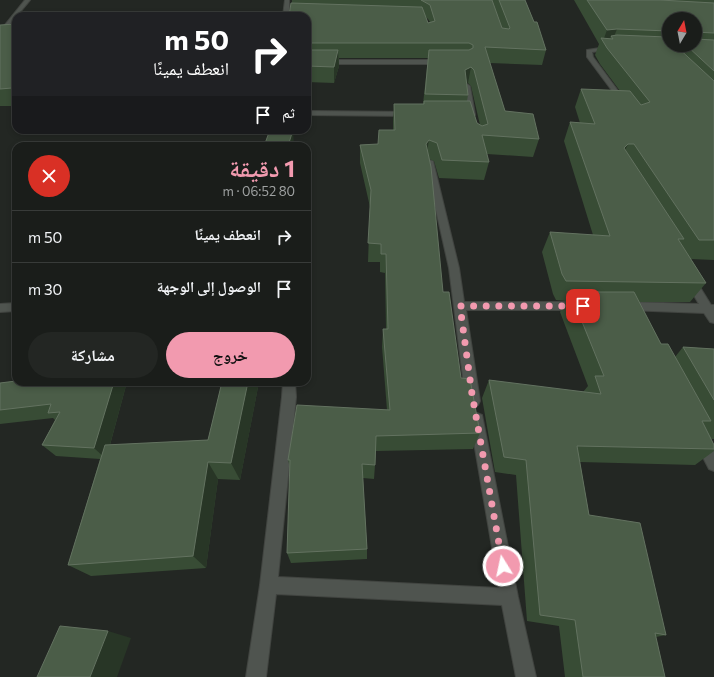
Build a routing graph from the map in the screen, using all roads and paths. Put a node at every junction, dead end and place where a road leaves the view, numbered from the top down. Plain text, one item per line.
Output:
1 (28, 0) edge
2 (288, 0) edge
3 (18, 12) edge
4 (286, 12) edge
5 (12, 19) edge
6 (0, 34) edge
7 (618, 49) edge
8 (311, 62) edge
9 (450, 62) edge
10 (467, 86) edge
11 (627, 107) edge
12 (311, 113) edge
13 (416, 114) edge
14 (469, 117) edge
15 (429, 161) edge
16 (682, 268) edge
17 (12, 306) edge
18 (460, 306) junction
19 (591, 306) edge
20 (614, 306) edge
21 (630, 306) junction
22 (0, 308) edge
23 (710, 309) edge
24 (714, 319) edge
25 (637, 320) edge
26 (288, 386) edge
27 (696, 430) edge
28 (714, 464) edge
29 (269, 586) junction
30 (509, 598) junction
31 (256, 677) edge
32 (526, 677) edge

1 - 3 street
2 - 4 street
5 - 6 street
7 - 11 street
8 - 9 street
10 - 14 street
12 - 13 street
15 - 18 street
16 - 23 street
17 - 22 street
18 - 19 street
18 - 30 street
20 - 21 street
21 - 23 street
21 - 25 street
23 - 24 street
26 - 29 street
27 - 28 street
29 - 30 street
29 - 31 street
30 - 32 street

